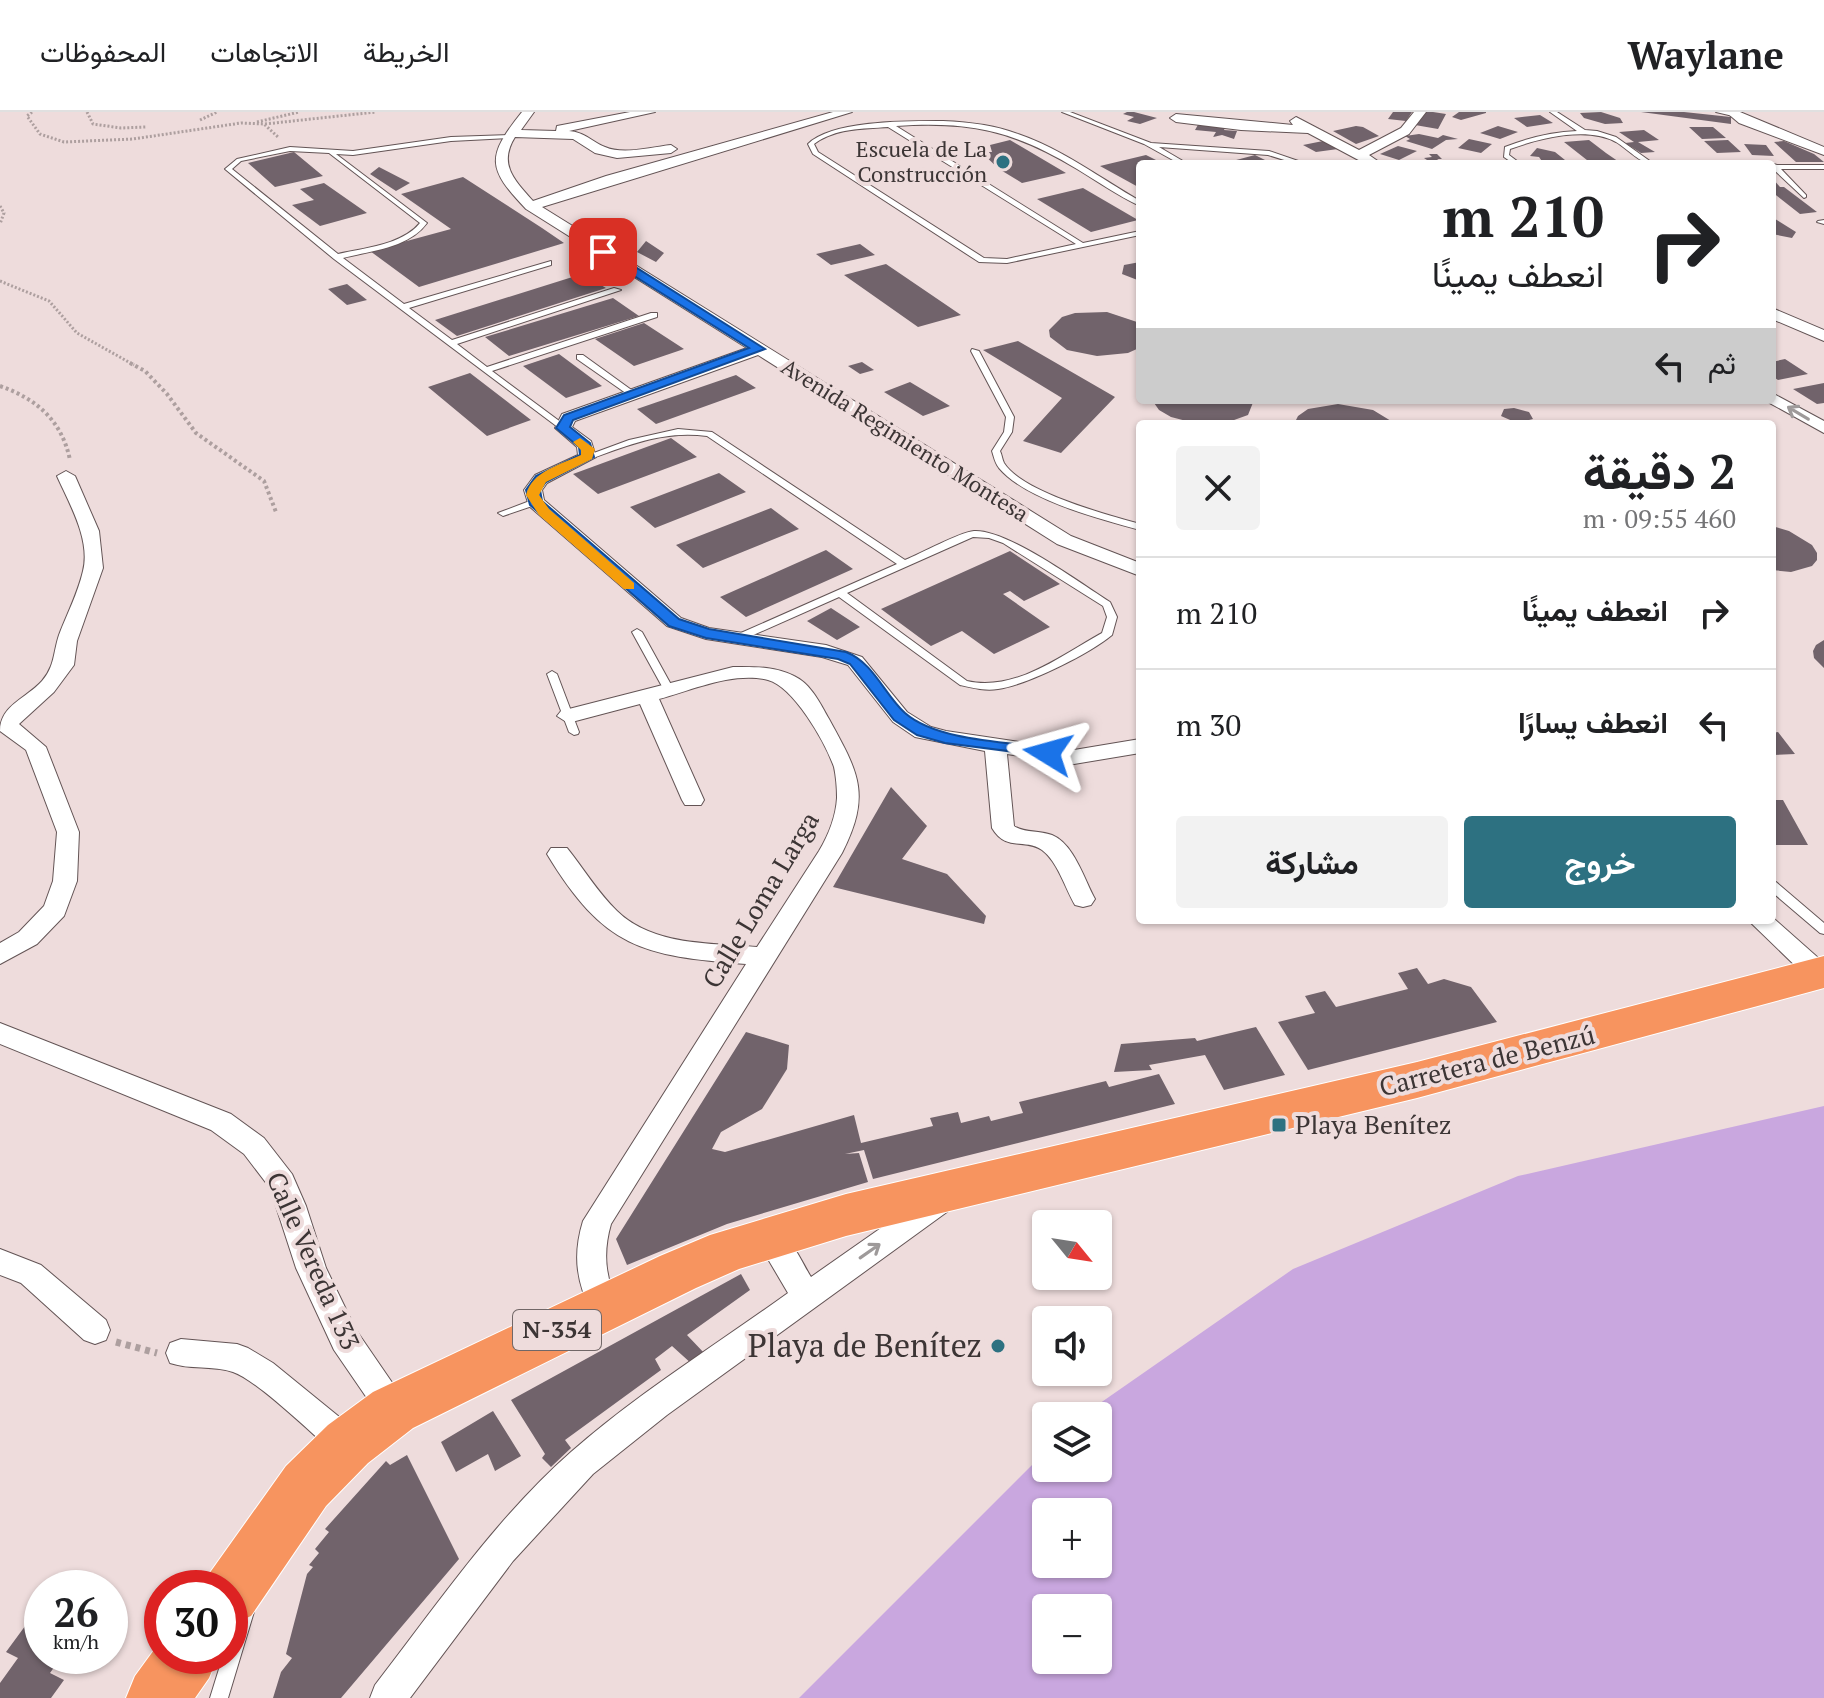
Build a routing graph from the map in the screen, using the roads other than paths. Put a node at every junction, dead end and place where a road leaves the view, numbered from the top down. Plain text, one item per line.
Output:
1 (528, 112) edge
2 (649, 112) edge
3 (846, 112) edge
4 (1065, 112) edge
5 (1209, 112) edge
6 (1280, 112) edge
7 (1420, 112) edge
8 (1553, 112) edge
9 (1719, 112) edge
10 (1732, 113) edge
11 (1562, 114) edge
12 (1176, 118) dead end
13 (1191, 121) junction
14 (889, 125) junction
15 (1310, 129) junction
16 (538, 133) junction
17 (510, 134) junction
18 (1586, 134) junction
19 (699, 144) dead end
20 (1152, 145) junction
21 (1824, 151) edge
22 (329, 152) junction
23 (1359, 155) junction
24 (1178, 160) edge
25 (1291, 160) edge
26 (1368, 160) edge
27 (1512, 160) edge
28 (1645, 160) edge
29 (1776, 163) edge
30 (1824, 167) edge
31 (1776, 168) edge
32 (611, 179) junction
33 (506, 181) junction
34 (547, 185) junction
35 (1804, 196) dead end
36 (526, 201) junction
37 (1136, 202) edge
38 (1136, 234) edge
39 (1082, 245) junction
40 (337, 257) junction
41 (548, 263) dead end
42 (617, 290) dead end
43 (404, 307) junction
44 (654, 315) dead end
45 (1776, 315) edge
46 (1824, 336) edge
47 (451, 343) junction
48 (759, 349) junction
49 (975, 351) dead end
50 (580, 357) dead end
51 (486, 370) junction
52 (633, 394) junction
53 (1776, 400) edge
54 (563, 428) junction
55 (1824, 428) edge
56 (587, 457) junction
57 (66, 476) road end
58 (535, 502) junction
59 (503, 513) dead end
60 (1136, 526) edge
61 (904, 564) junction
62 (1136, 568) edge
63 (840, 593) junction
64 (637, 632) dead end
65 (738, 638) junction
66 (552, 674) dead end
67 (658, 693) junction
68 (571, 724) joint
69 (995, 746) junction
70 (1136, 747) edge
71 (693, 800) dead end
72 (559, 854) dead end
73 (1776, 891) edge
74 (1083, 899) dead end
75 (1767, 924) edge
76 (0, 955) edge
77 (764, 957) junction
78 (1822, 958) edge
79 (0, 1033) edge
80 (962, 1186) junction
81 (769, 1237) junction
82 (0, 1262) edge
83 (807, 1297) junction
84 (604, 1307) junction
85 (95, 1330) road end
86 (181, 1353) road end
87 (393, 1410) junction
88 (348, 1444) junction
89 (266, 1543) junction
90 (247, 1570) edge
91 (174, 1674) edge
92 (157, 1698) edge
93 (219, 1698) edge
94 (388, 1698) edge

1 - 17 street
2 - 16 street
3 - 32 street
4 - 20 lane
5 - 13 street
6 - 15 street
7 - 23 street
8 - 11 lane
9 - 10 lane
10 - 21 street
11 - 18 lane
12 - 13 street
13 - 15 street
14 - 37 lane
14 - 39 lane
14 - 39 lane
15 - 23 street
16 - 17 street
16 - 19 street
17 - 22 lane
17 - 33 street
18 - 27 lane
18 - 28 lane
20 - 24 lane
20 - 25 lane
22 - 40 lane
22 - 40 lane
23 - 26 street
29 - 30 lane
31 - 35 lane
32 - 34 street
32 - 36 street
33 - 34 street
33 - 36 street, Avenida Regimiento Montesa
34 - 36 street
36 - 48 street, Avenida Regimiento Montesa
38 - 39 lane
40 - 43 lane
41 - 43 lane
42 - 47 lane
43 - 47 lane
44 - 51 lane
45 - 46 street
47 - 51 lane
48 - 52 street
48 - 62 street, Avenida Regimiento Montesa
49 - 60 lane
50 - 52 lane
51 - 54 lane
52 - 54 street
55 -> 53 street
54 - 56 street
56 - 58 street
56 - 61 lane
57 - 76 street
58 - 59 lane
58 - 65 street
61 - 63 lane
61 - 63 lane
63 - 65 lane
64 - 67 lane
65 - 69 street
66 - 68 lane
67 - 68 street, Calle Loma Larga
67 - 71 street
67 - 77 street, Calle Loma Larga
69 - 70 street
69 - 74 street
72 - 77 street
73 - 78 lane
75 - 78 street
77 - 84 street, Calle Loma Larga
78 - 80 highway, Carretera de Benzú / N-354
79 - 87 street, Calle Vereda 133
80 - 81 highway, N-354
83 -> 80 street
81 - 83 street
81 - 84 highway, N-354
82 - 85 street
83 - 94 street
84 - 87 highway, N-354
86 - 88 street
87 - 88 highway, N-354
88 - 89 highway, N-354
89 - 90 highway, N-354
89 - 93 lane
91 - 92 highway

